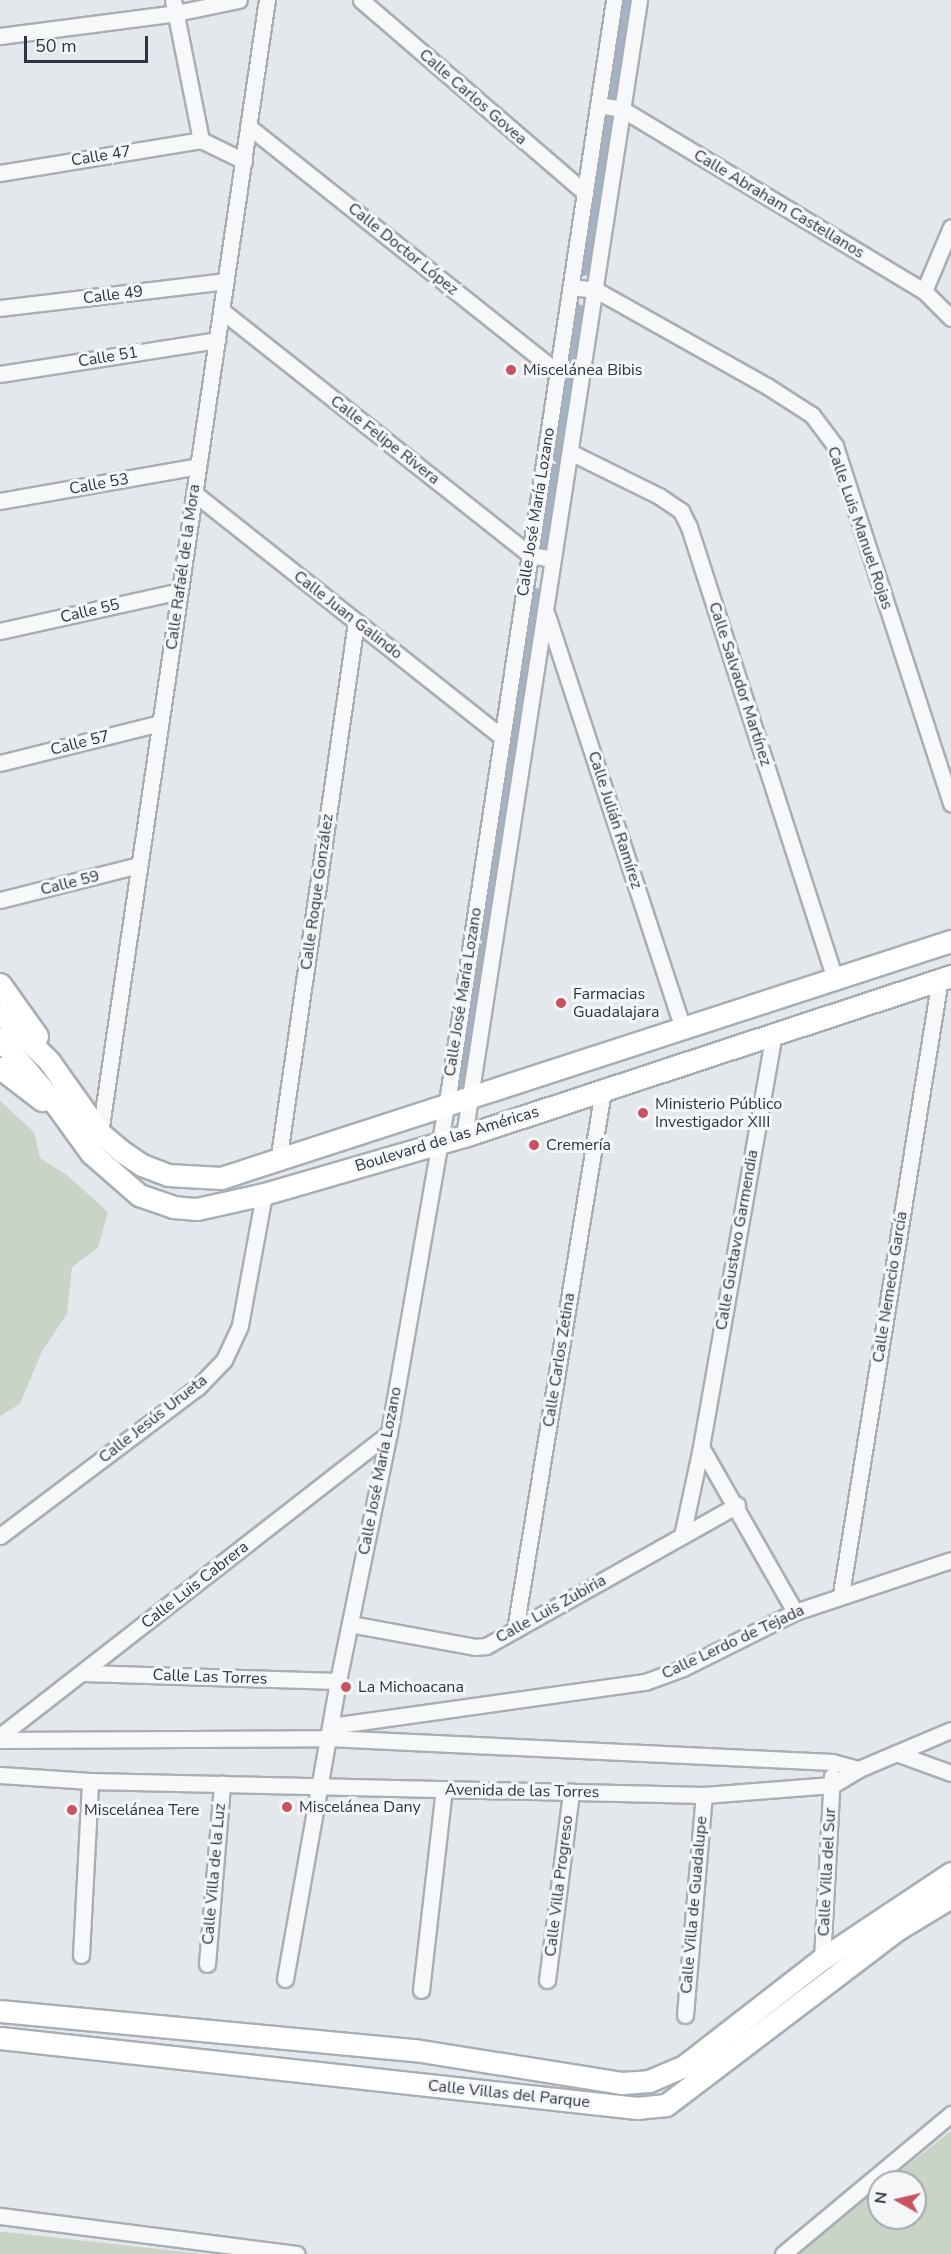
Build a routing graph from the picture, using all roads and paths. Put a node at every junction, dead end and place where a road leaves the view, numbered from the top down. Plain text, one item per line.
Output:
1 (239, 0) edge
2 (267, 0) edge
3 (361, 0) edge
4 (613, 0) edge
5 (639, 0) edge
6 (175, 6) edge
7 (0, 36) edge
8 (610, 107) junction
9 (248, 126) junction
10 (201, 140) junction
11 (244, 161) junction
12 (0, 173) edge
13 (585, 193) junction
14 (951, 227) edge
15 (225, 281) junction
16 (571, 287) junction
17 (596, 290) junction
18 (924, 291) junction
19 (0, 308) edge
20 (221, 310) junction
21 (951, 318) edge
22 (217, 340) junction
23 (558, 373) junction
24 (0, 374) edge
25 (570, 452) junction
26 (198, 466) junction
27 (194, 493) junction
28 (0, 501) edge
29 (530, 555) junction
30 (553, 559) junction
31 (180, 591) junction
32 (546, 612) junction
33 (356, 622) junction
34 (0, 632) edge
35 (160, 723) junction
36 (502, 737) junction
37 (0, 763) edge
38 (951, 804) edge
39 (139, 865) junction
40 (0, 900) edge
41 (951, 941) edge
42 (946, 978) edge
43 (835, 979) junction
44 (0, 984) edge
45 (0, 1013) edge
46 (684, 1028) junction
47 (774, 1034) junction
48 (0, 1039) edge
49 (49, 1060) junction
50 (0, 1068) edge
51 (603, 1090) junction
52 (470, 1099) junction
53 (57, 1106) junction
54 (444, 1107) junction
55 (100, 1133) junction
56 (464, 1136) junction
57 (438, 1144) junction
58 (278, 1162) junction
59 (264, 1194) junction
60 (389, 1433) junction
61 (702, 1447) junction
62 (737, 1505) junction
63 (0, 1536) edge
64 (682, 1536) junction
65 (951, 1560) edge
66 (841, 1594) junction
67 (795, 1612) junction
68 (350, 1624) junction
69 (515, 1630) junction
70 (83, 1673) junction
71 (338, 1681) junction
72 (951, 1730) edge
73 (329, 1732) junction
74 (0, 1738) edge
75 (897, 1753) junction
76 (832, 1762) junction
77 (859, 1769) junction
78 (951, 1773) edge
79 (0, 1775) edge
80 (90, 1781) junction
81 (222, 1784) junction
82 (832, 1785) junction
83 (319, 1787) junction
84 (444, 1789) junction
85 (571, 1792) junction
86 (704, 1795) junction
87 (951, 1873) edge
88 (951, 1898) edge
89 (81, 1955) dead end
90 (822, 1959) junction
91 (207, 1964) dead end
92 (285, 1979) dead end
93 (547, 1980) dead end
94 (421, 1990) dead end
95 (0, 2011) edge
96 (685, 2015) dead end
97 (0, 2038) edge
98 (951, 2114) edge
99 (0, 2216) edge
100 (297, 2254) edge
101 (783, 2254) edge

1 - 6 street
2 - 9 street, Calle Rafaél de la Mora
3 - 13 street, Calle Carlos Govea
4 - 8 street, Calle José María Lozano
5 - 8 street, Calle José María Lozano
6 - 7 street
6 - 10 street
8 - 13 street, Calle José María Lozano
8 - 17 street, Calle José María Lozano
8 - 18 street, Calle Abraham Castellanos
9 - 11 street, Calle Rafaél de la Mora
9 - 23 street, Calle Doctor López
10 - 11 street
10 - 12 street, Calle 47
11 - 15 street, Calle Rafaél de la Mora
13 - 16 street, Calle José María Lozano
14 - 18 street
15 - 19 street, Calle 49
15 - 20 street, Calle Rafaél de la Mora
16 - 17 street, Calle Luis Manuel Rojas
16 - 23 street, Calle José María Lozano
17 - 25 street, Calle José María Lozano
17 - 38 street, Calle Luis Manuel Rojas
18 - 21 street, Calle Abraham Castellanos
20 - 22 street, Calle Rafaél de la Mora
20 - 29 street, Calle Felipe Rivera
22 - 24 street, Calle 51
22 - 26 street, Calle Rafaél de la Mora
23 - 29 street, Calle José María Lozano
25 - 30 street, Calle José María Lozano
25 - 43 street, Calle Salvador Martínez
26 - 27 street, Calle Rafaél de la Mora
26 - 28 street, Calle 53
27 - 31 street, Calle Rafaél de la Mora
27 - 33 street, Calle Juan Galindo
29 - 30 street, Calle Felipe Rivera
29 - 36 street, Calle José María Lozano
30 - 32 street, Calle José María Lozano
31 - 34 street, Calle 55
31 - 35 street, Calle Rafaél de la Mora
32 - 46 street, Calle Julián Ramírez
32 - 52 street, Calle José María Lozano
33 - 36 street, Calle Juan Galindo
33 - 58 street, Calle Roque González
35 - 37 street, Calle 57
35 - 39 street, Calle Rafaél de la Mora
36 - 54 street, Calle José María Lozano
39 - 40 street, Calle 59
39 - 55 street, Calle Rafaél de la Mora
41 - 43 main road, Boulevard de las Américas
42 - 47 main road, Boulevard de las Américas
42 - 66 street, Calle Nemecio García
43 - 46 main road, Boulevard de las Américas
44 - 49 main road
45 - 49 main road, Boulevard de las Américas
46 - 52 main road, Boulevard de las Américas
47 - 51 main road, Boulevard de las Américas
47 - 61 street, Calle Gustavo Garmendia
48 - 53 main road, Boulevard de las Américas
49 - 55 main road, Boulevard de las Américas
50 - 53 main road
51 - 56 main road, Boulevard de las Américas
51 - 69 street, Calle Carlos Zetina
52 - 54 main road, Boulevard de las Américas
52 - 56 street, Calle José María Lozano
53 - 59 main road, Boulevard de las Américas
54 - 57 street, Calle José María Lozano
54 - 58 main road, Boulevard de las Américas
55 - 58 main road, Boulevard de las Américas
56 - 57 main road, Boulevard de las Américas
57 - 59 main road, Boulevard de las Américas
57 - 60 street, Calle José María Lozano
59 - 63 street, Calle Jesús Urueta
60 - 68 street, Calle José María Lozano
60 - 70 street, Calle Luis Cabrera
61 - 62 street
61 - 64 street, Calle Gustavo Garmendia
62 - 64 street, Calle Luis Zubiria
62 - 67 street
64 - 69 street, Calle Luis Zubiria
65 - 66 street, Calle Lerdo de Tejada
66 - 67 street, Calle Lerdo de Tejada
67 - 73 street, Calle Lerdo de Tejada
68 - 69 street, Calle Luis Zubiria
68 - 71 street, Calle José María Lozano
70 - 71 street, Calle Las Torres
70 - 74 street, Calle Luis Cabrera
71 - 73 street, Calle José María Lozano
72 - 75 street, Avenida de las Torres
73 - 74 street
73 - 76 street
73 - 83 street, Calle José María Lozano
75 - 77 street, Avenida de las Torres
75 - 78 street
76 - 77 street
76 - 82 street, Calle Villa del Sur
77 - 82 street, Avenida de las Torres
79 - 80 street, Avenida de las Torres
80 - 81 street, Avenida de las Torres
80 - 89 street
81 - 83 street, Avenida de las Torres
81 - 91 street, Calle Villa de la Luz
82 - 86 street, Avenida de las Torres
82 - 90 street, Calle Villa del Sur
83 - 84 street, Avenida de las Torres
83 - 92 street, Calle José María Lozano
84 - 85 street, Avenida de las Torres
84 - 94 street
85 - 86 street, Avenida de las Torres
85 - 93 street, Calle Villa Progreso
86 - 96 street, Calle Villa de Guadalupe
87 - 90 main road, Calle Villas del Parque
88 - 97 main road, Calle Villas del Parque
90 - 95 main road, Calle Villas del Parque
98 - 101 street
99 - 100 street

